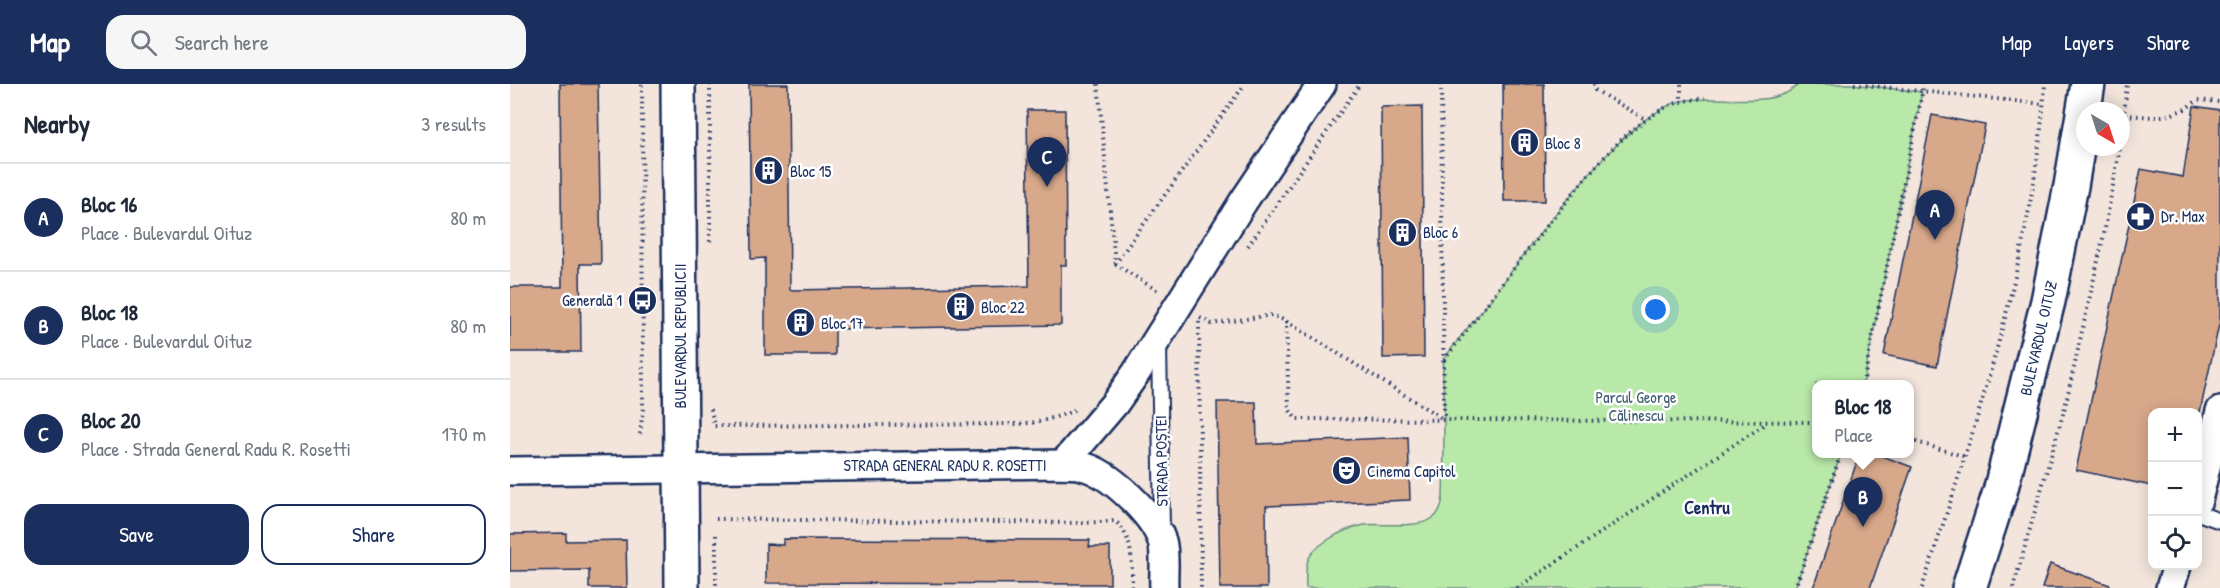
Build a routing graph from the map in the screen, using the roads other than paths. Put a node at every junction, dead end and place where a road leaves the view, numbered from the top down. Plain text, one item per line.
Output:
1 (678, 84) edge
2 (1322, 84) edge
3 (2088, 84) edge
4 (1159, 333) junction
5 (2220, 411) edge
6 (1063, 464) junction
7 (681, 468) junction
8 (510, 471) edge
9 (2202, 484) edge
10 (2202, 514) edge
11 (2220, 521) edge
12 (1162, 542) junction
13 (2176, 570) edge
14 (682, 588) edge
15 (1164, 588) edge
16 (1969, 588) edge
17 (2170, 588) edge

1 - 7 main road, BULEVARDUL REPUBLICII
2 - 4 street, STRADA GENERAL RADU R. ROSETTI
3 - 16 main road, BULEVARDUL OITUZ
4 - 6 street, STRADA GENERAL RADU R. ROSETTI
4 - 12 lane, STRADA POȘTEI
5 - 9 street
6 - 7 street, STRADA GENERAL RADU R. ROSETTI
6 - 12 street, STRADA POȘTEI
7 - 8 street, STRADA GENERAL RADU R. ROSETTI
7 - 14 main road, BULEVARDUL REPUBLICII
10 - 11 lane
12 - 15 street, STRADA POȘTEI
13 - 17 street

